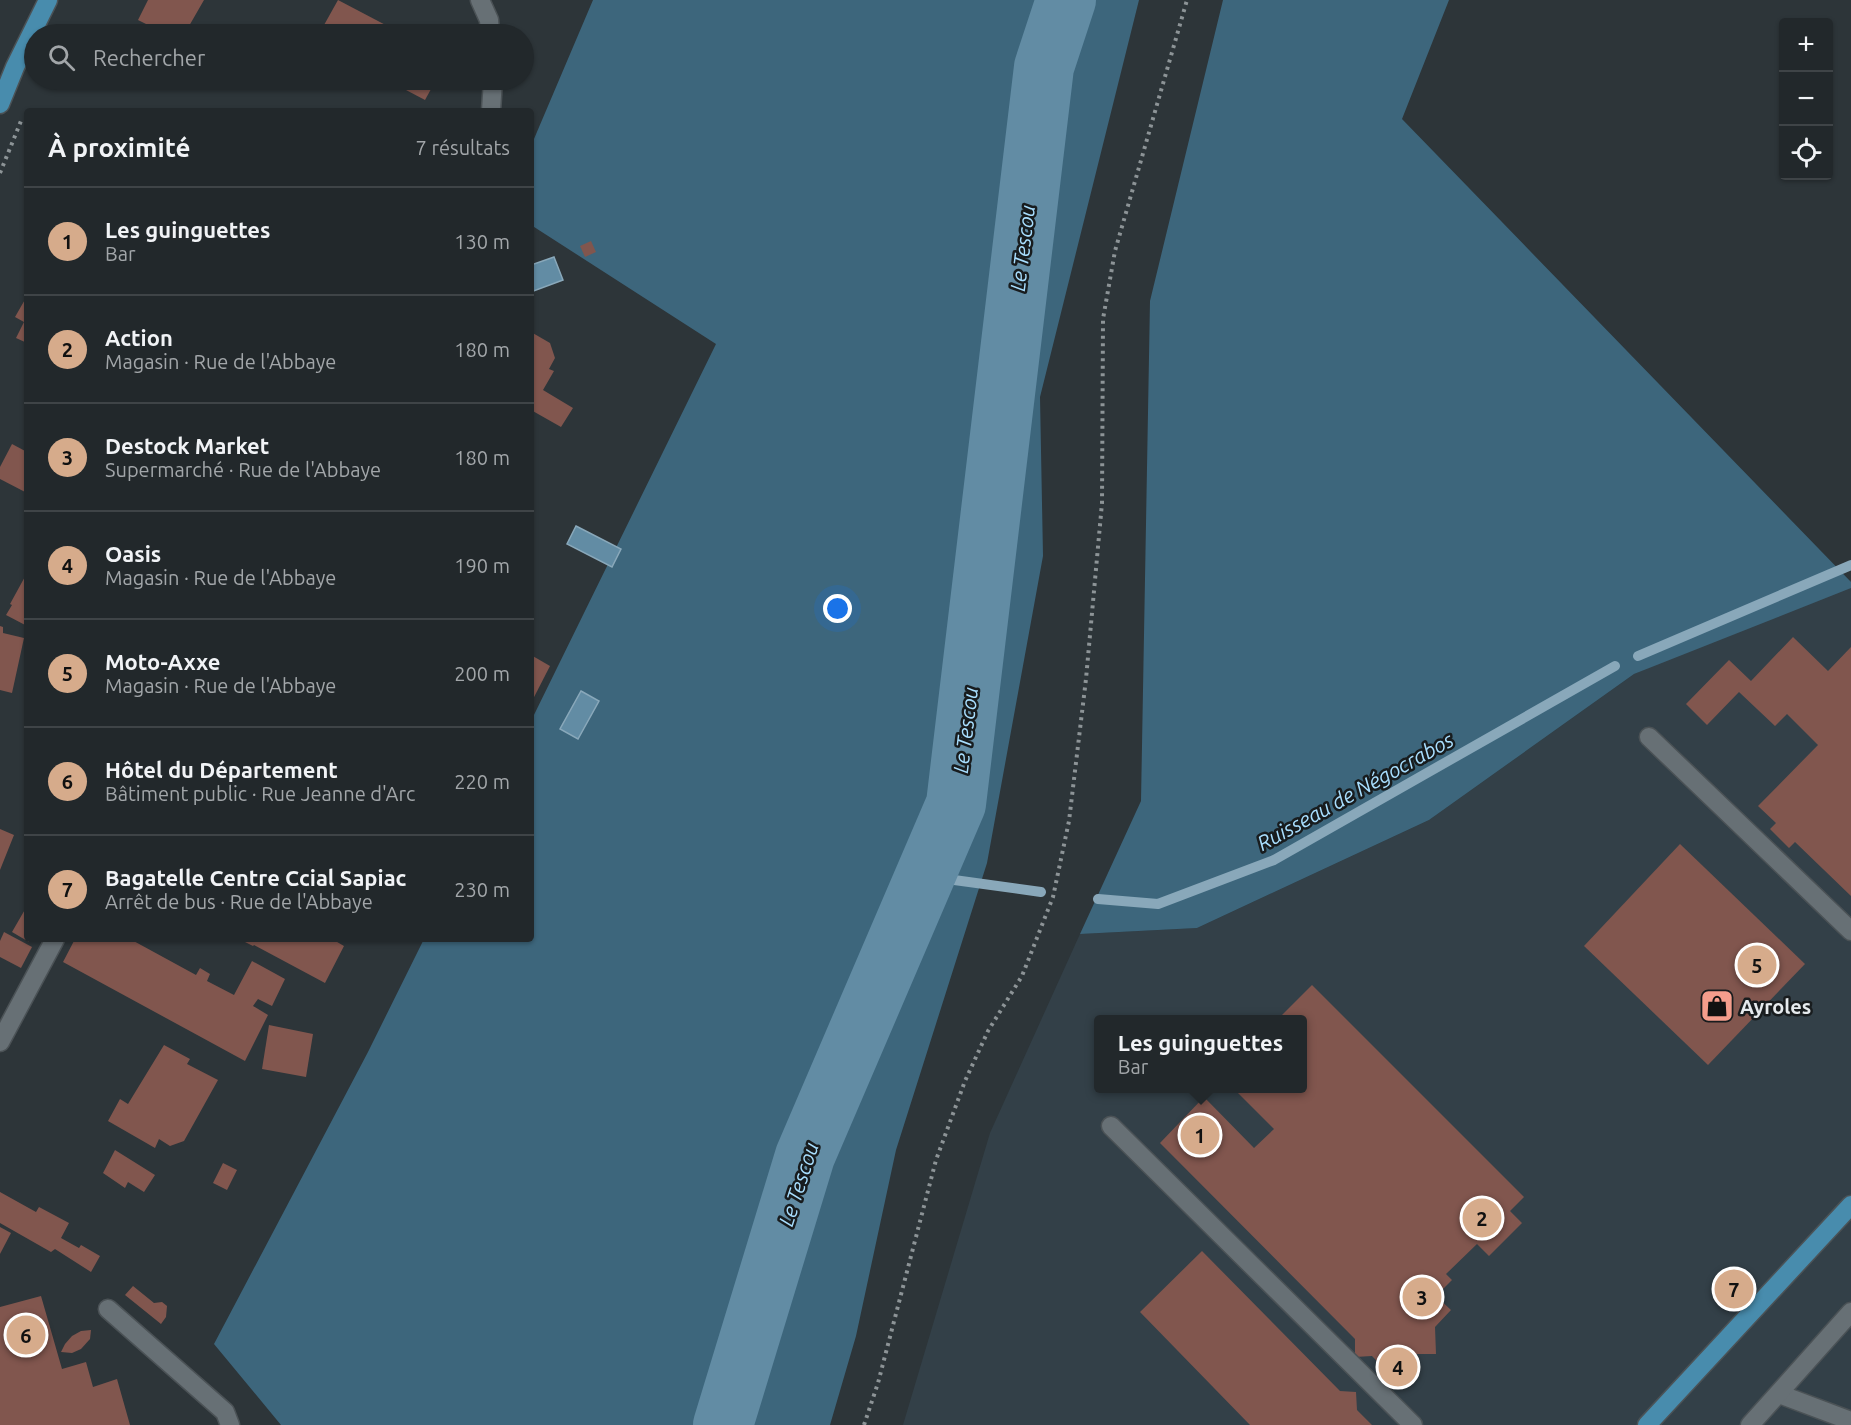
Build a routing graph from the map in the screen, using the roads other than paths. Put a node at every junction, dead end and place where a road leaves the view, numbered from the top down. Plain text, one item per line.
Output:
1 (48, 0) edge
2 (480, 0) edge
3 (36, 24) edge
4 (489, 24) edge
5 (24, 49) edge
6 (492, 90) edge
7 (0, 104) edge
8 (491, 108) edge
9 (1649, 737) dead end
10 (1851, 931) edge
11 (53, 942) edge
12 (0, 1042) edge
13 (1111, 1126) dead end
14 (1851, 1205) edge
15 (108, 1310) dead end
16 (1851, 1312) edge
17 (1779, 1394) junction
18 (1851, 1420) edge
19 (230, 1425) edge
20 (1413, 1425) edge
21 (1647, 1425) edge
22 (1750, 1425) edge

1 - 3 main road
2 - 4 street
5 - 7 main road
6 - 8 street
9 - 10 street
11 - 12 street
13 - 20 street
14 - 21 main road
15 - 19 street
16 - 17 street
17 - 18 street
17 - 22 street

